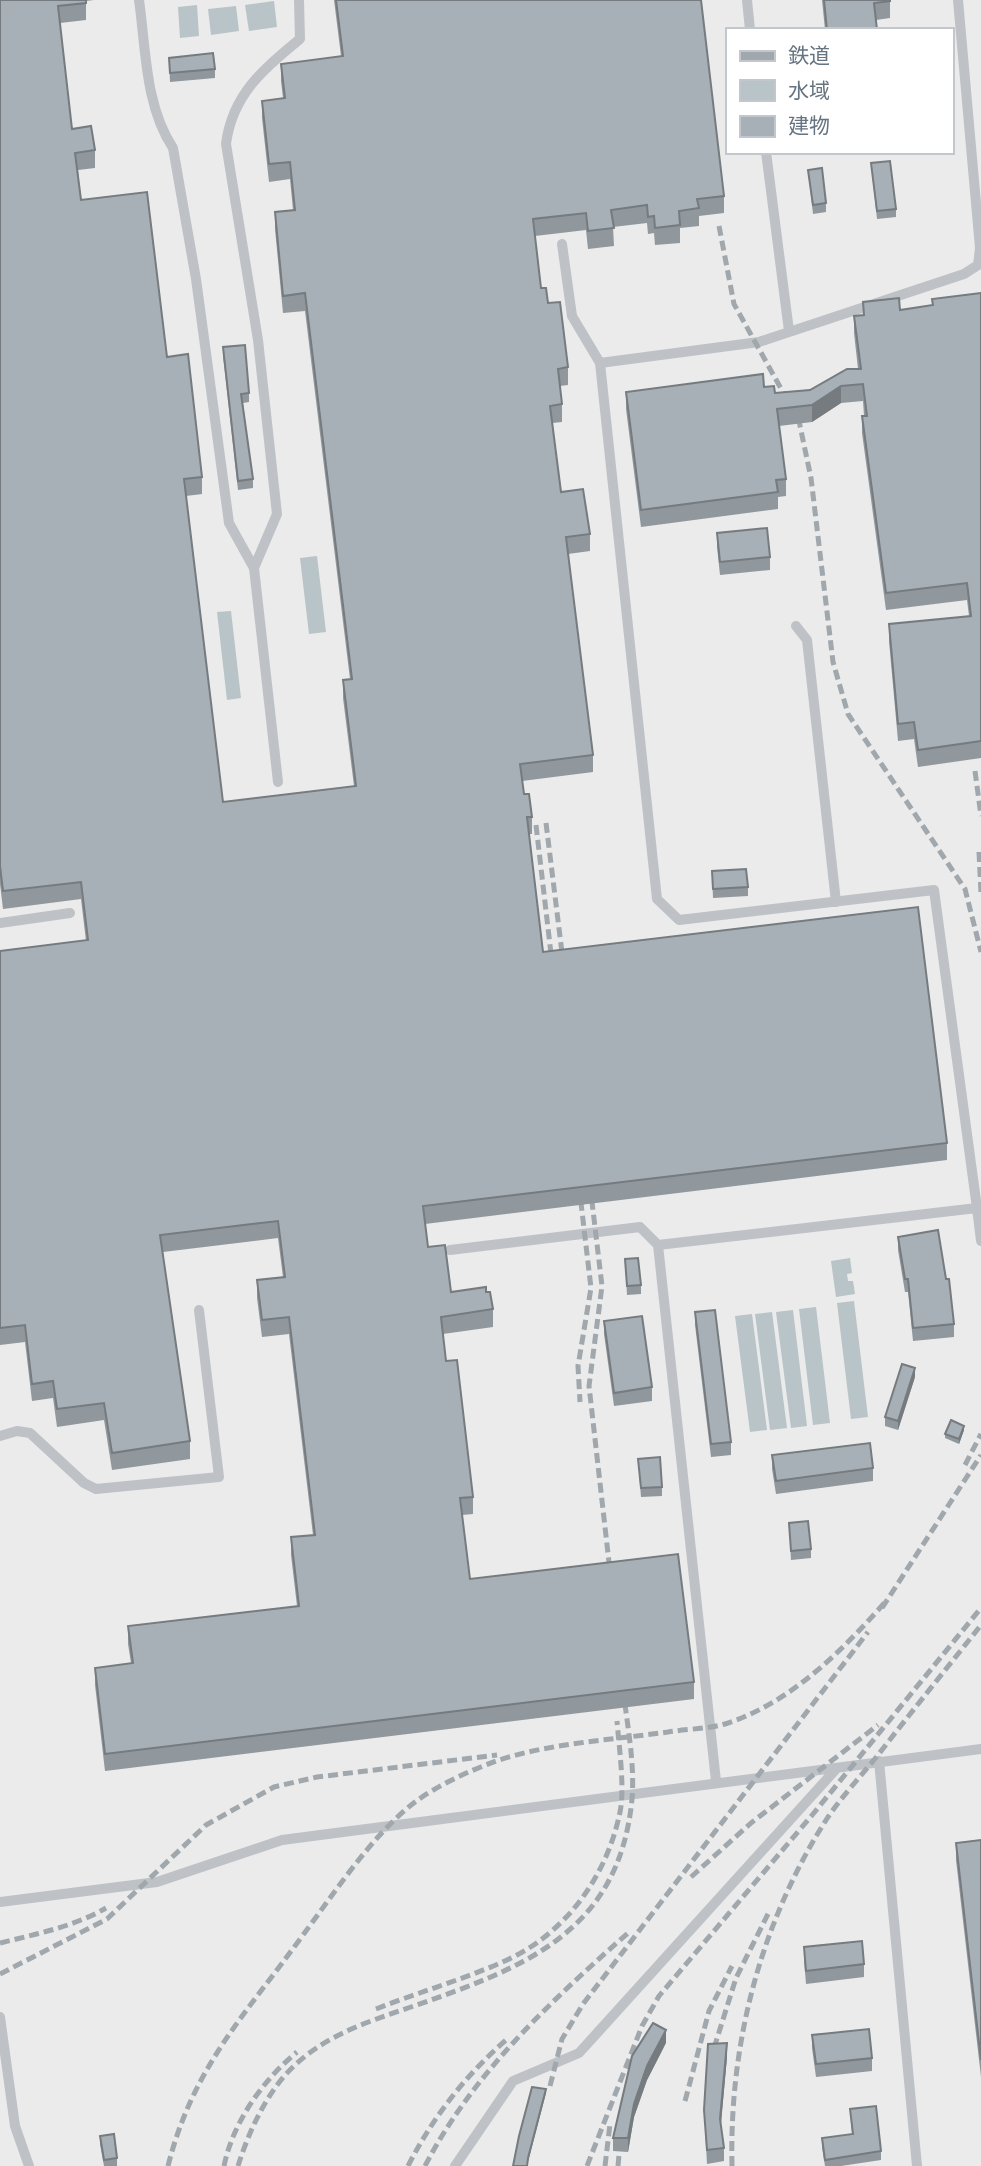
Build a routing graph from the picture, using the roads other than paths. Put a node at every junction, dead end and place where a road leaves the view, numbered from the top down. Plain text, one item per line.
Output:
1 (139, 0) edge
2 (299, 0) edge
3 (747, 0) edge
4 (958, 0) edge
5 (750, 28) edge
6 (766, 154) edge
7 (562, 244) dead end
8 (789, 331) junction
9 (600, 363) junction
10 (254, 568) junction
11 (796, 626) dead end
12 (278, 782) dead end
13 (836, 902) junction
14 (70, 913) dead end
15 (0, 923) edge
16 (977, 1208) junction
17 (981, 1241) edge
18 (658, 1245) junction
19 (450, 1250) dead end
20 (199, 1310) dead end
21 (0, 1436) edge
22 (981, 1749) edge
23 (879, 1761) junction
24 (838, 1768) junction
25 (716, 1781) junction
26 (0, 1902) edge
27 (0, 2017) edge
28 (29, 2166) edge
29 (455, 2166) edge
30 (917, 2166) edge

1 - 10 lane
2 - 10 lane
3 - 5 lane
4 - 8 lane
6 - 8 lane
7 - 9 lane
8 - 9 lane
9 - 13 lane
10 - 12 lane
11 - 13 lane
13 - 16 lane
14 - 15 lane
16 - 17 lane
16 - 18 lane
18 - 19 lane
18 - 25 lane
20 - 21 lane
22 - 23 lane
23 - 24 lane
23 - 30 lane
24 - 25 lane
24 - 29 lane
25 - 26 lane
27 - 28 lane

